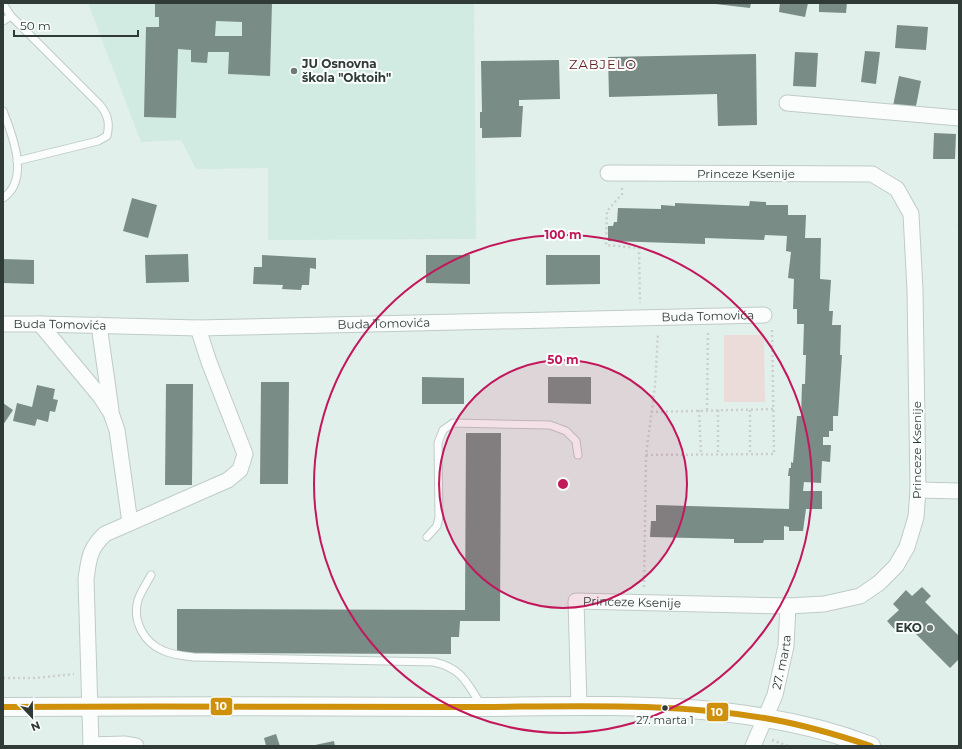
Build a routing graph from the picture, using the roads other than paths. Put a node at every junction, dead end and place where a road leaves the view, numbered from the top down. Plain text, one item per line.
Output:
1 (3, 4) edge
2 (11, 16) junction
3 (3, 21) edge
4 (787, 103) dead end
5 (3, 111) edge
6 (959, 118) edge
7 (18, 161) junction
8 (614, 173) road end
9 (3, 198) edge
10 (764, 315) road end
11 (3, 324) edge
12 (40, 324) junction
13 (99, 325) junction
14 (198, 328) junction
15 (111, 413) junction
16 (578, 455) dead end
17 (918, 490) junction
18 (959, 491) edge
19 (130, 523) junction
20 (427, 537) dead end
21 (152, 575) dead end
22 (788, 606) junction
23 (579, 706) junction
24 (3, 707) edge
25 (91, 707) junction
26 (482, 707) junction
27 (766, 718) junction
28 (91, 746) edge
29 (136, 746) edge
30 (753, 746) edge
31 (871, 746) edge

1 - 2 lane
2 - 3 lane
2 - 7 lane
4 - 6 street
5 - 7 lane
7 - 9 lane
8 - 17 street, Princeze Ksenije
10 - 14 street, Buda Tomovića
11 - 12 street, Buda Tomovića
12 - 13 street, Buda Tomovića
12 - 15 street
13 - 14 street, Buda Tomovića
13 - 15 street
14 - 19 street
15 - 19 street
16 - 20 lane
17 - 18 street
17 - 22 street, Princeze Ksenije
19 - 25 street
21 - 26 lane
22 - 23 street, Princeze Ksenije
22 - 27 street, 27. marta
23 - 26 street
23 - 27 street
24 - 25 street
25 - 26 street
25 - 28 street
27 - 30 street, 27. marta
27 - 31 street
28 - 29 street

